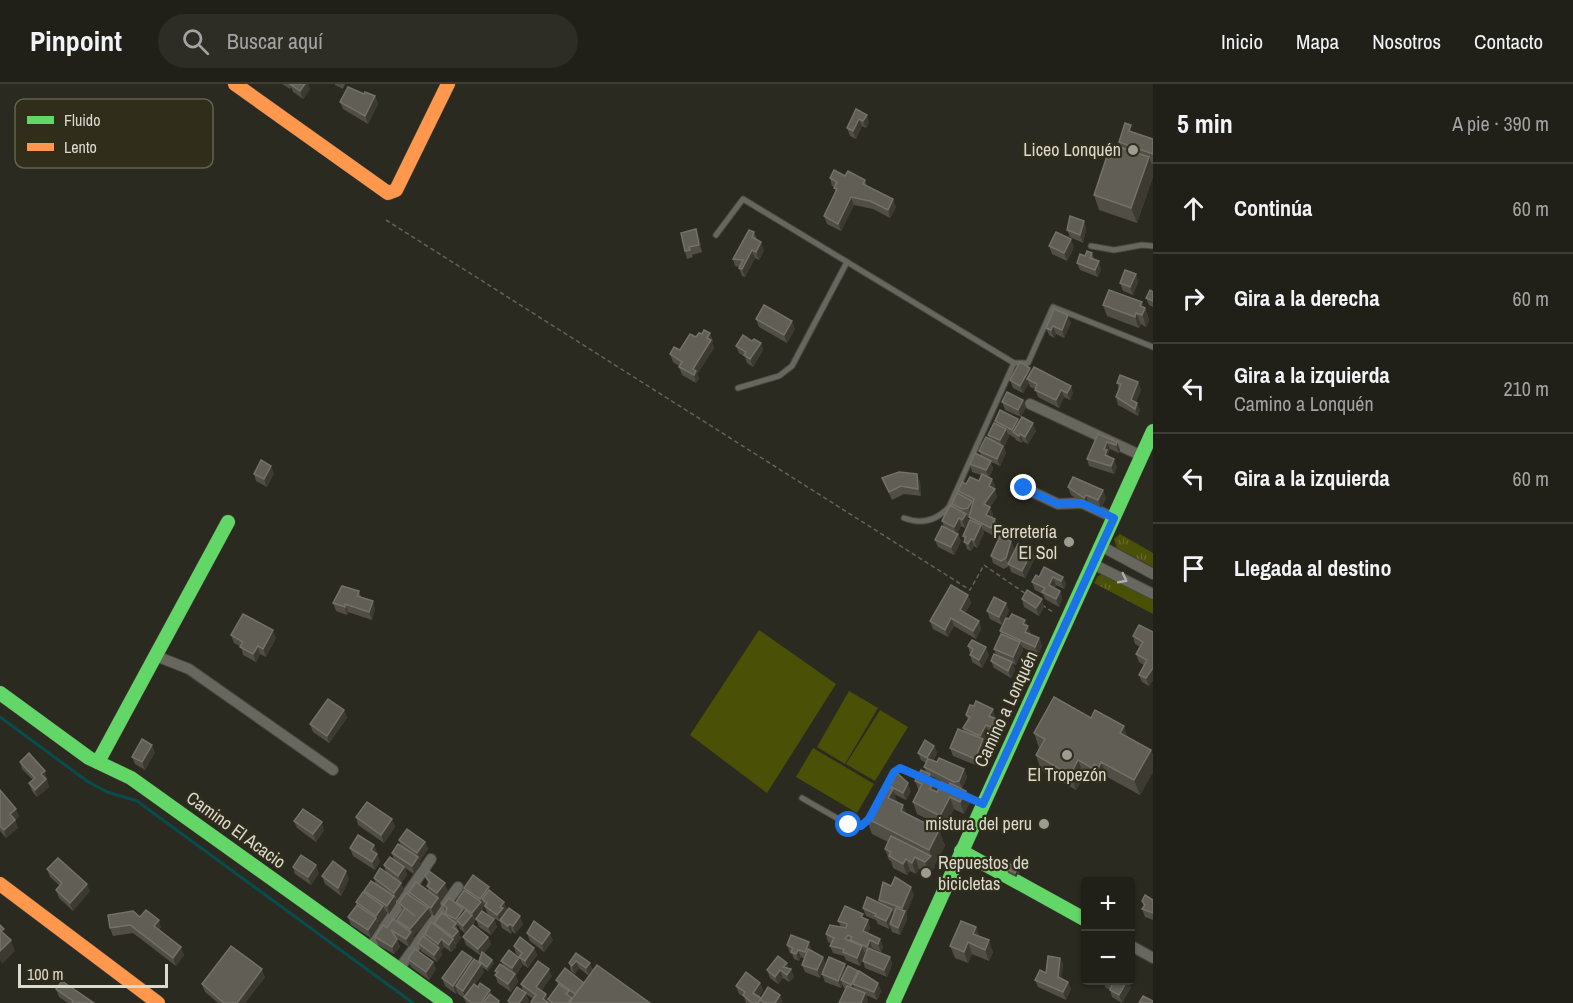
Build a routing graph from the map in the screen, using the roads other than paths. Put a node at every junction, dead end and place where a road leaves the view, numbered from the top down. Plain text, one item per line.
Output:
1 (235, 84) edge
2 (448, 84) edge
3 (716, 235) dead end
4 (1091, 246) dead end
5 (1153, 246) edge
6 (847, 262) junction
7 (1153, 347) edge
8 (1014, 363) junction
9 (738, 388) dead end
10 (1030, 404) dead end
11 (1153, 431) edge
12 (1142, 456) junction
13 (1024, 488) dead end
14 (904, 518) dead end
15 (1114, 518) junction
16 (228, 522) dead end
17 (1101, 546) junction
18 (1093, 564) junction
19 (1153, 574) edge
20 (1153, 594) edge
21 (156, 656) junction
22 (0, 693) edge
23 (98, 762) junction
24 (333, 770) dead end
25 (802, 798) dead end
26 (879, 800) edge
27 (983, 804) junction
28 (874, 809) edge
29 (961, 851) junction
30 (430, 860) dead end
31 (0, 884) edge
32 (458, 887) dead end
33 (1081, 917) edge
34 (1135, 947) edge
35 (370, 948) junction
36 (1153, 958) edge
37 (399, 969) junction
38 (158, 1003) edge
39 (446, 1003) edge
40 (893, 1003) edge

1 - 2 street
3 - 6 lane
4 - 5 lane
6 - 8 lane
6 - 9 lane
7 - 8 lane
8 - 14 lane
10 - 12 street
11 - 12 street, Camino a Lonquén
12 - 15 street, Camino a Lonquén
13 - 15 street
15 - 17 street, Camino a Lonquén
16 - 21 street
17 - 18 street, Camino a Lonquén
17 - 19 street
18 -> 20 street
18 - 27 street, Camino a Lonquén
21 - 23 street
21 - 24 street
22 - 23 street, Camino El Acacio
23 - 35 street, Camino El Acacio
25 - 28 lane
26 - 27 lane
27 - 29 street, Camino a Lonquén
29 - 33 street
29 - 40 street, Camino a Lonquén
30 - 35 street
31 - 38 street
32 - 37 street
34 - 36 street
35 - 37 street, Camino El Acacio
37 - 39 street, Camino El Acacio

